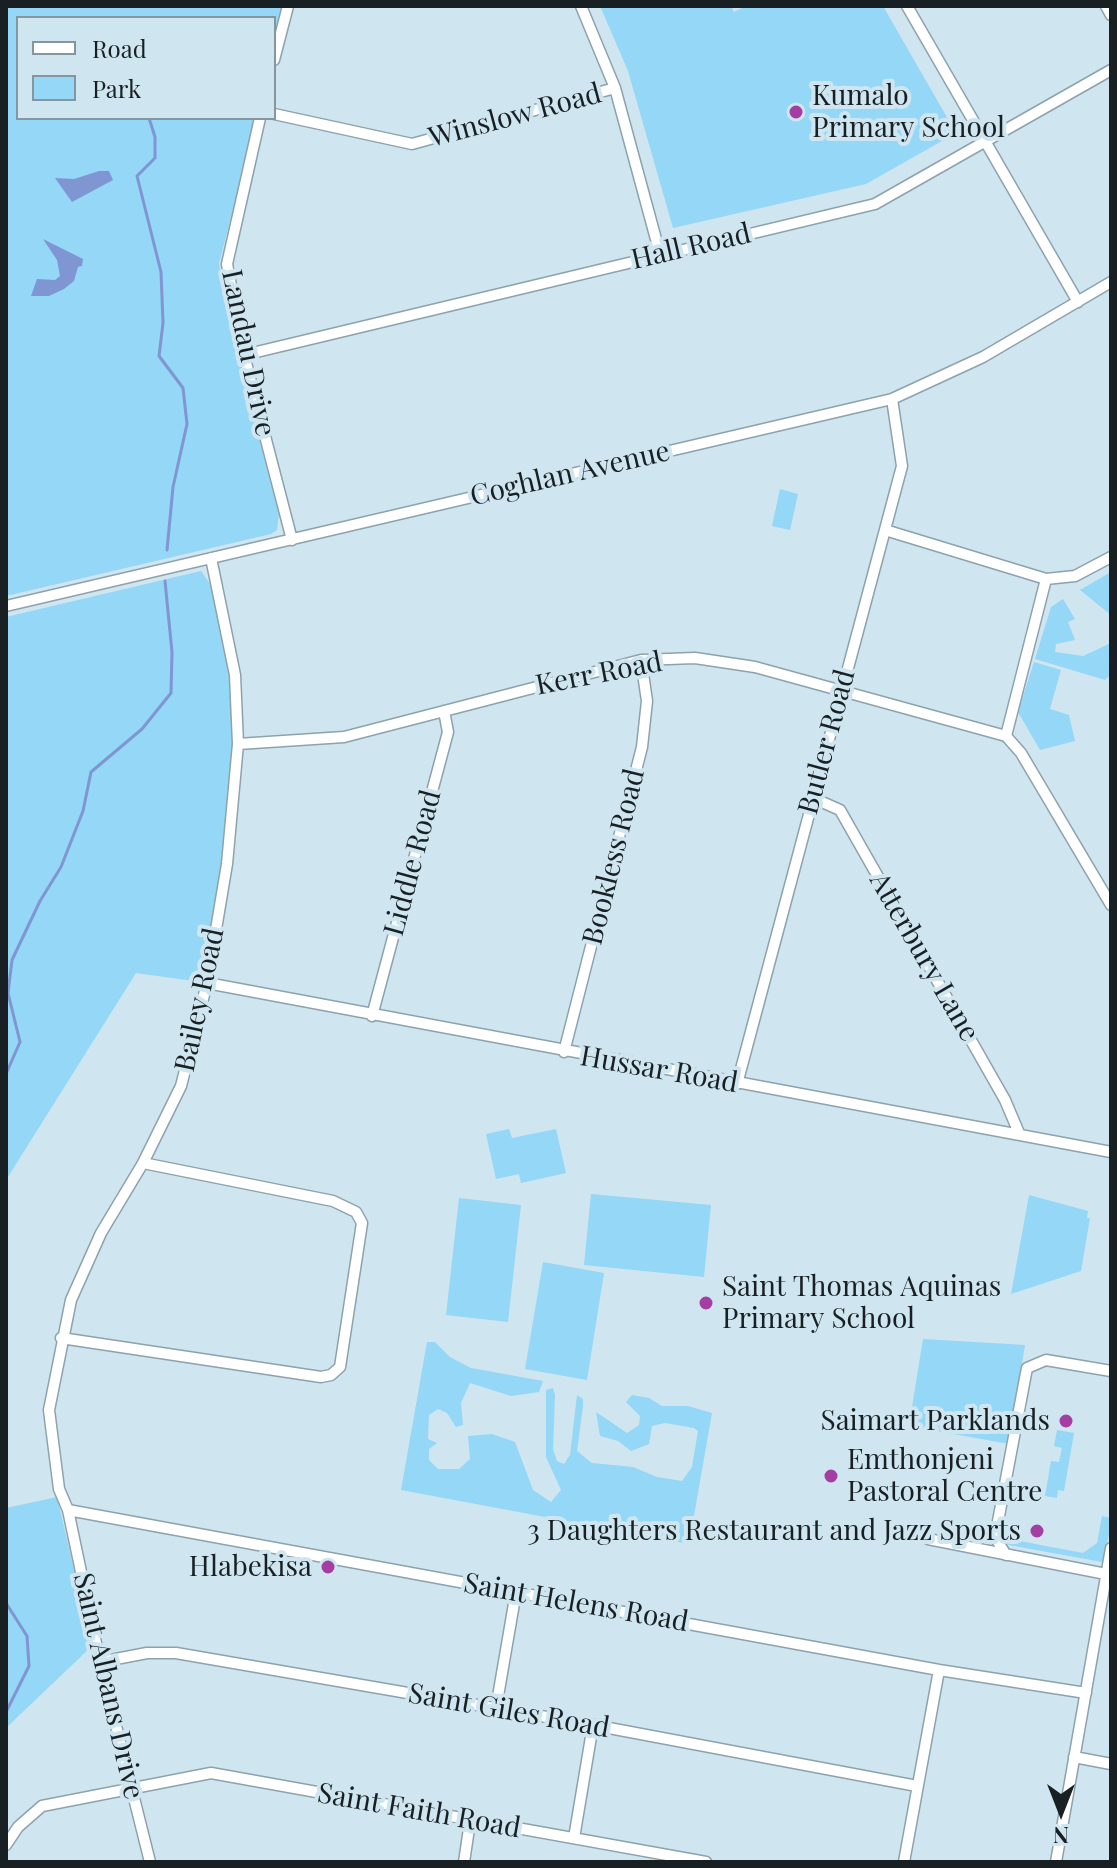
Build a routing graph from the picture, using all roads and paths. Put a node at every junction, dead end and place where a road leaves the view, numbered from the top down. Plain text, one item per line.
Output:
1 (288, 6) edge
2 (581, 6) edge
3 (907, 6) edge
4 (1106, 6) edge
5 (1111, 15) edge
6 (276, 52) edge
7 (1111, 70) edge
8 (615, 88) junction
9 (276, 114) edge
10 (260, 120) edge
11 (985, 139) junction
12 (660, 254) junction
13 (1111, 282) edge
14 (1078, 302) junction
15 (244, 355) junction
16 (892, 399) junction
17 (885, 530) junction
18 (292, 540) junction
19 (1111, 557) edge
20 (211, 558) junction
21 (1046, 579) junction
22 (6, 606) edge
23 (641, 660) junction
24 (840, 690) junction
25 (444, 711) junction
26 (1006, 736) junction
27 (238, 744) junction
28 (813, 798) junction
29 (1111, 905) edge
30 (207, 983) junction
31 (372, 1016) junction
32 (564, 1052) junction
33 (737, 1084) junction
34 (1019, 1133) junction
35 (1111, 1152) edge
36 (143, 1163) junction
37 (61, 1338) junction
38 (1111, 1371) edge
39 (68, 1510) junction
40 (928, 1539) dead end
41 (1111, 1548) edge
42 (1006, 1555) junction
43 (1106, 1574) junction
44 (516, 1592) junction
45 (1106, 1607) edge
46 (100, 1662) junction
47 (939, 1670) junction
48 (1086, 1693) junction
49 (496, 1708) junction
50 (593, 1725) junction
51 (1074, 1757) junction
52 (1111, 1764) edge
53 (917, 1786) junction
54 (132, 1789) junction
55 (470, 1822) junction
56 (574, 1838) junction
57 (6, 1845) edge
58 (150, 1862) edge
59 (464, 1862) edge
60 (706, 1862) edge
61 (904, 1862) edge
62 (1056, 1862) edge

1 - 6 street
2 - 8 street
3 - 11 street
4 - 5 street
7 - 11 street, Hall Road
8 - 9 street, Winslow Road
8 - 12 street
10 - 15 street, Landau Drive
11 - 12 street, Hall Road
11 - 14 street
12 - 15 street, Hall Road
13 - 14 street, Coghlan Avenue
14 - 16 street, Coghlan Avenue
15 - 18 street, Landau Drive
16 - 17 street, Butler Road
16 - 18 street, Coghlan Avenue
17 - 21 street
17 - 24 street, Butler Road
18 - 20 street, Coghlan Avenue
19 - 21 street
20 - 22 street, Coghlan Avenue
20 - 27 street, Bailey Road
21 - 26 street
23 - 24 street, Kerr Road
23 - 25 street, Kerr Road
23 - 32 street, Bookless Road
24 - 26 street, Kerr Road
24 - 28 street, Butler Road
25 - 27 street, Kerr Road
25 - 31 street, Liddle Road
26 - 29 street
27 - 30 street, Bailey Road
28 - 33 street, Butler Road
28 - 34 street, Atterbury Lane
30 - 31 street, Hussar Road
30 - 36 street, Bailey Road
31 - 32 street, Hussar Road
32 - 33 street, Hussar Road
33 - 34 street, Hussar Road
34 - 35 street, Hussar Road
36 - 37 street, Bailey Road
36 - 37 street
37 - 39 street, Bailey Road
38 - 42 street
39 - 44 street, Saint Helens Road
39 - 46 street, Saint Albans Drive
40 - 42 street
41 - 43 street
42 - 43 street
43 - 45 street
44 - 47 street, Saint Helens Road
44 - 49 street
45 - 48 street
46 - 49 street, Saint Giles Road
46 - 54 street, Saint Albans Drive
47 - 48 street, Saint Helens Road
47 - 53 street
48 - 51 street
49 - 50 street, Saint Giles Road
50 - 53 street, Saint Giles Road
50 - 56 street
51 - 52 street
51 - 62 street
53 - 61 street
54 - 55 street, Saint Faith Road
54 - 57 street, Saint Faith Road
54 - 58 street, Saint Albans Drive
55 - 56 street, Saint Faith Road
55 - 59 street
56 - 60 street, Saint Faith Road

